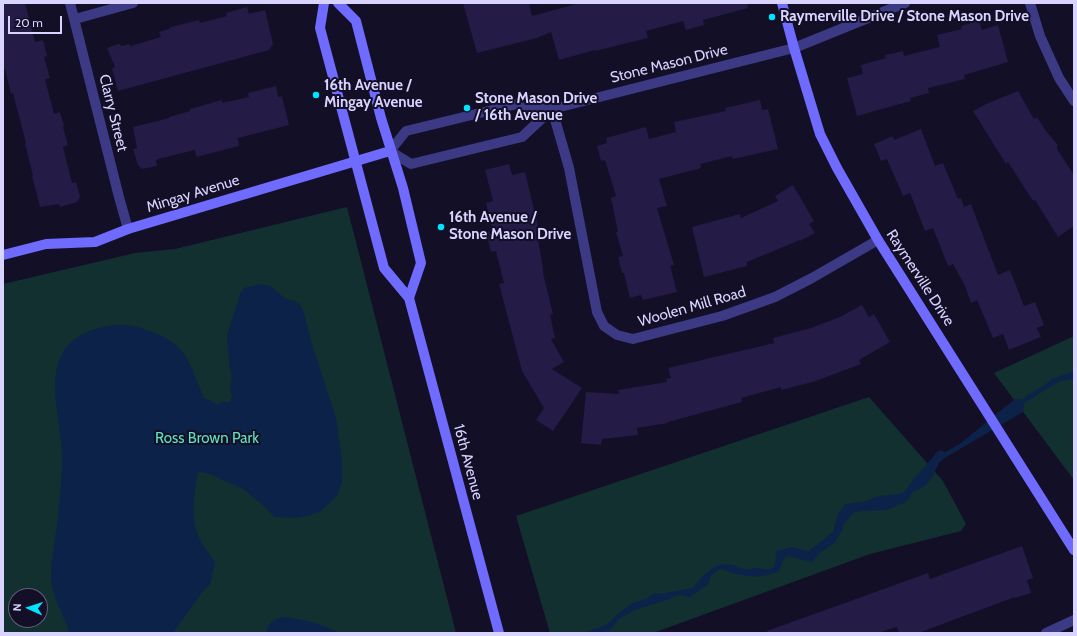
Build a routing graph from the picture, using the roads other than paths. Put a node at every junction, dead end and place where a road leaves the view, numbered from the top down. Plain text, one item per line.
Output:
1 (70, 3) edge
2 (133, 3) edge
3 (324, 3) edge
4 (338, 3) edge
5 (782, 3) edge
6 (905, 3) edge
7 (1030, 3) edge
8 (75, 19) junction
9 (794, 48) junction
10 (1074, 101) edge
11 (552, 109) junction
12 (390, 151) junction
13 (356, 161) junction
14 (128, 229) junction
15 (878, 240) junction
16 (3, 255) edge
17 (409, 298) junction
18 (1074, 550) edge
19 (1074, 620) edge
20 (499, 633) edge
21 (1046, 633) edge

1 - 8 street, Clarry Street
2 - 8 street
3 - 13 street, 16th Avenue
4 - 12 street
5 - 9 street, Raymerville Drive
6 - 9 street, Stone Mason Drive
7 - 10 street
8 - 14 street, Clarry Street
9 - 11 street, Stone Mason Drive
9 - 15 street, Raymerville Drive
11 - 12 street, Stone Mason Drive
11 - 12 street, Stone Mason Drive
11 - 15 street, Woolen Mill Road
12 - 13 street, Mingay Avenue
12 - 17 street
13 - 14 street, Mingay Avenue
13 - 17 street, 16th Avenue
14 - 16 street, Mingay Avenue
15 - 18 street, Raymerville Drive
17 - 20 street, 16th Avenue
19 - 21 street

